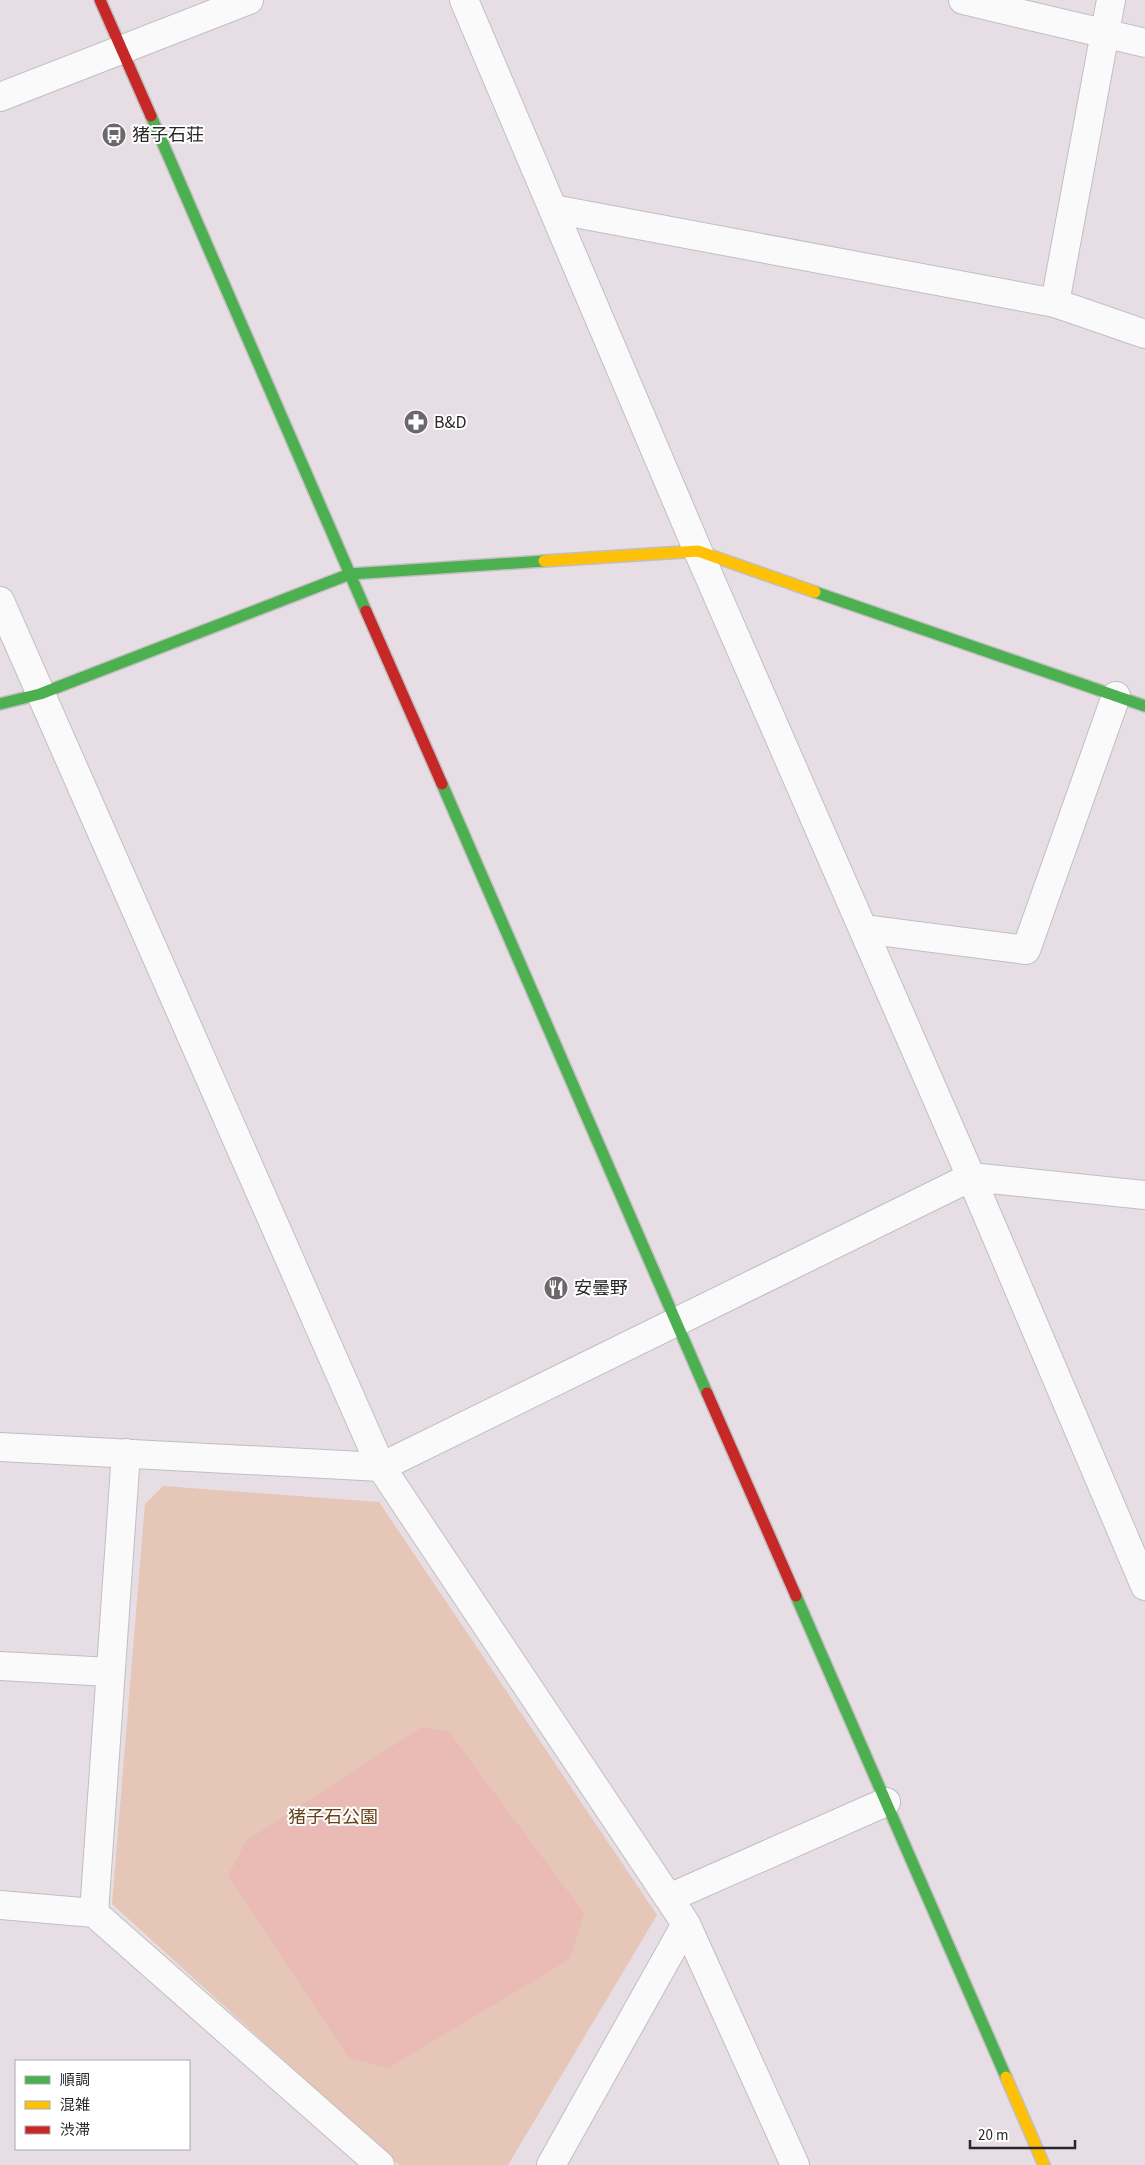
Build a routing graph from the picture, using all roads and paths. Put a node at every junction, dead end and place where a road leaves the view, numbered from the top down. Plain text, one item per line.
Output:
1 (100, 0) edge
2 (249, 0) edge
3 (464, 0) edge
4 (963, 0) edge
5 (1110, 0) edge
6 (1105, 33) junction
7 (1145, 43) edge
8 (122, 49) junction
9 (0, 97) edge
10 (553, 209) junction
11 (1055, 303) junction
12 (1145, 334) edge
13 (698, 551) junction
14 (350, 574) junction
15 (0, 601) edge
16 (40, 694) junction
17 (1116, 696) junction
18 (0, 704) edge
19 (1145, 706) edge
20 (863, 929) junction
21 (970, 1177) junction
22 (1145, 1194) edge
23 (677, 1321) junction
24 (0, 1447) edge
25 (126, 1453) junction
26 (381, 1468) junction
27 (1145, 1586) edge
28 (0, 1666) edge
29 (110, 1672) junction
30 (886, 1802) junction
31 (669, 1898) junction
32 (0, 1905) edge
33 (94, 1913) junction
34 (686, 1924) junction
35 (380, 2165) edge
36 (552, 2165) edge
37 (795, 2165) edge
38 (1044, 2165) edge

1 - 8 street
2 - 8 street
3 - 10 street
4 - 6 street
5 - 6 street
6 - 7 street
6 - 11 street
8 - 9 street
8 - 14 street
10 - 11 street
10 - 13 street
11 - 12 street
13 - 14 street
13 - 17 street
13 - 20 street
14 - 16 street
14 - 23 street
15 - 16 street
16 - 18 street
16 - 26 street
17 - 19 street
17 - 20 street
20 - 21 street
21 - 22 street
21 - 23 street
21 - 27 street
23 - 26 street
23 - 30 street
24 - 25 street
25 - 26 street
25 - 29 street
26 - 31 street
28 - 29 street
29 - 33 street
30 - 31 street
30 - 38 street
31 - 34 street
32 - 33 street
33 - 35 street
34 - 36 street
34 - 37 street

